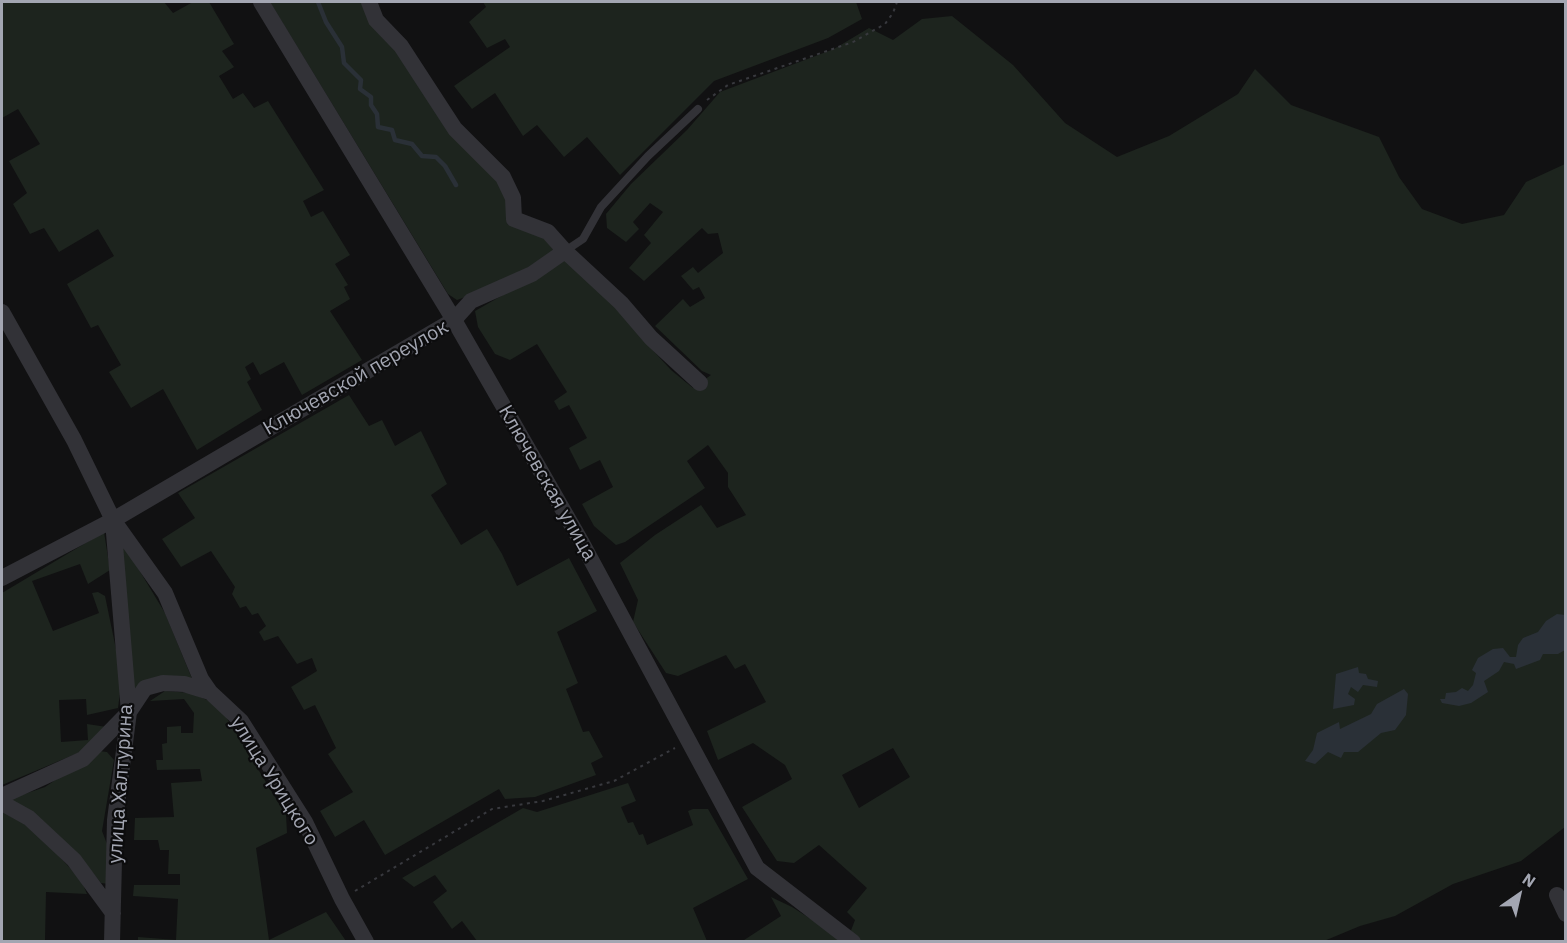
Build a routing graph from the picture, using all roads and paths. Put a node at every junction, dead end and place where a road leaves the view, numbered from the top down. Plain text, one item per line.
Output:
1 (261, 2) edge
2 (369, 2) edge
3 (897, 2) edge
4 (698, 109) joint
5 (565, 251) junction
6 (2, 312) edge
7 (454, 320) junction
8 (700, 383) dead end
9 (113, 520) junction
10 (2, 578) edge
11 (210, 692) junction
12 (129, 712) junction
13 (689, 741) junction
14 (2, 796) edge
15 (2, 804) edge
16 (1557, 895) dead end
17 (342, 899) junction
18 (113, 914) junction
19 (1566, 914) edge
20 (112, 942) edge
21 (366, 942) edge
22 (853, 942) edge

1 - 7 street, Ключевская улица
2 - 5 street
3 - 4 path
4 - 5 lane, Ключевской переулок
5 - 7 street, Ключевской переулок
5 - 8 street
6 - 9 street, улица Урицкого
7 - 9 street, Ключевской переулок
7 - 13 street, Ключевская улица
9 - 10 street, Ключевской переулок
9 - 11 street, улица Урицкого
9 - 12 street, улица Халтурина
11 - 12 street
11 - 17 street, улица Урицкого
12 - 14 street
12 - 18 street, улица Халтурина
13 - 17 path
13 - 22 street, Ключевская улица
15 - 18 street
16 - 19 street
17 - 21 street, улица Урицкого
18 - 20 street, улица Халтурина

